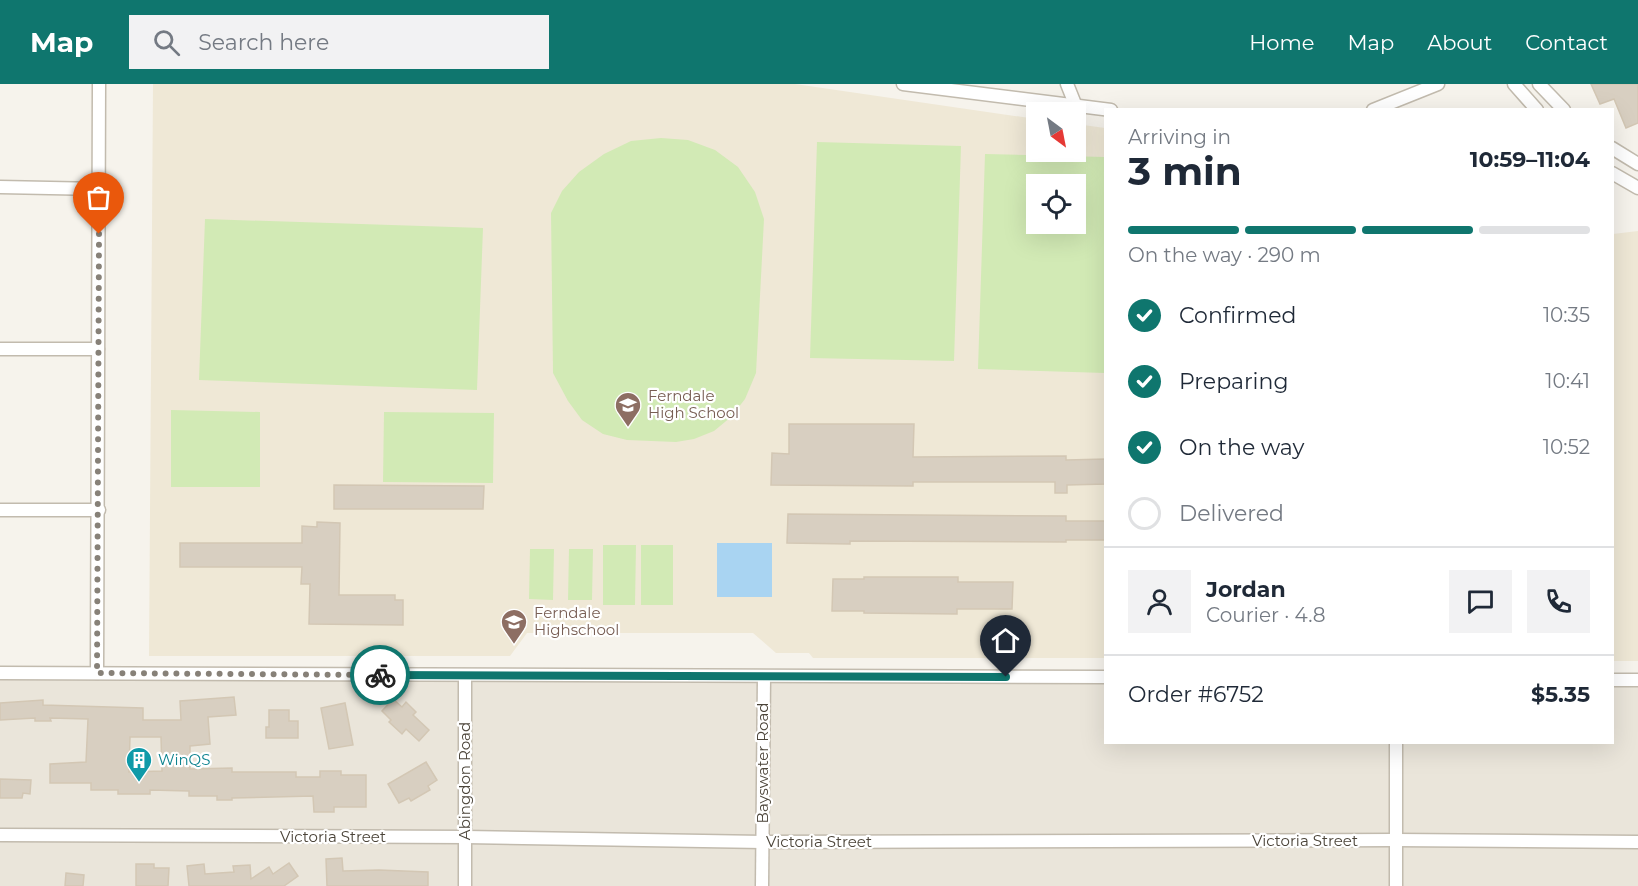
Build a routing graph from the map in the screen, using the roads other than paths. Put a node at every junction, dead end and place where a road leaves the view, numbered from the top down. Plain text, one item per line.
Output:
1 (99, 84) edge
2 (903, 84) edge
3 (1067, 84) edge
4 (1438, 84) edge
5 (1514, 84) edge
6 (1539, 84) edge
7 (1058, 102) edge
8 (1074, 102) edge
9 (1086, 106) edge
10 (1378, 108) edge
11 (1535, 108) edge
12 (1562, 108) edge
13 (1104, 109) edge
14 (1614, 149) edge
15 (1638, 164) edge
16 (1614, 174) edge
17 (0, 187) edge
18 (1638, 188) edge
19 (100, 189) junction
20 (98, 349) junction
21 (0, 350) edge
22 (0, 510) edge
23 (99, 510) junction
24 (0, 673) edge
25 (97, 673) junction
26 (465, 676) junction
27 (764, 677) junction
28 (1104, 677) edge
29 (1614, 680) edge
30 (1638, 680) edge
31 (1396, 744) edge
32 (0, 835) edge
33 (466, 837) junction
34 (1396, 840) junction
35 (763, 842) junction
36 (1638, 842) edge
37 (465, 886) edge
38 (762, 886) edge
39 (1396, 886) edge

1 - 19 street
2 - 7 street
3 - 8 street
4 - 10 street
5 - 11 street
6 - 12 street
9 - 13 street
14 - 15 street
16 - 18 street
17 - 19 street
19 - 20 street
20 - 21 street
20 - 23 street
22 - 23 street
23 - 25 street
24 - 25 street
25 - 26 street
26 - 27 street
26 - 33 street, Abingdon Road
27 - 28 street
27 - 35 street, Bayswater Road
29 - 30 street
31 - 34 street
32 - 33 street, Victoria Street
33 - 35 street, Victoria Street
33 - 37 street, Abingdon Road
34 - 35 street, Victoria Street
34 - 36 street, Victoria Street
34 - 39 street
35 - 38 street, Bayswater Road

